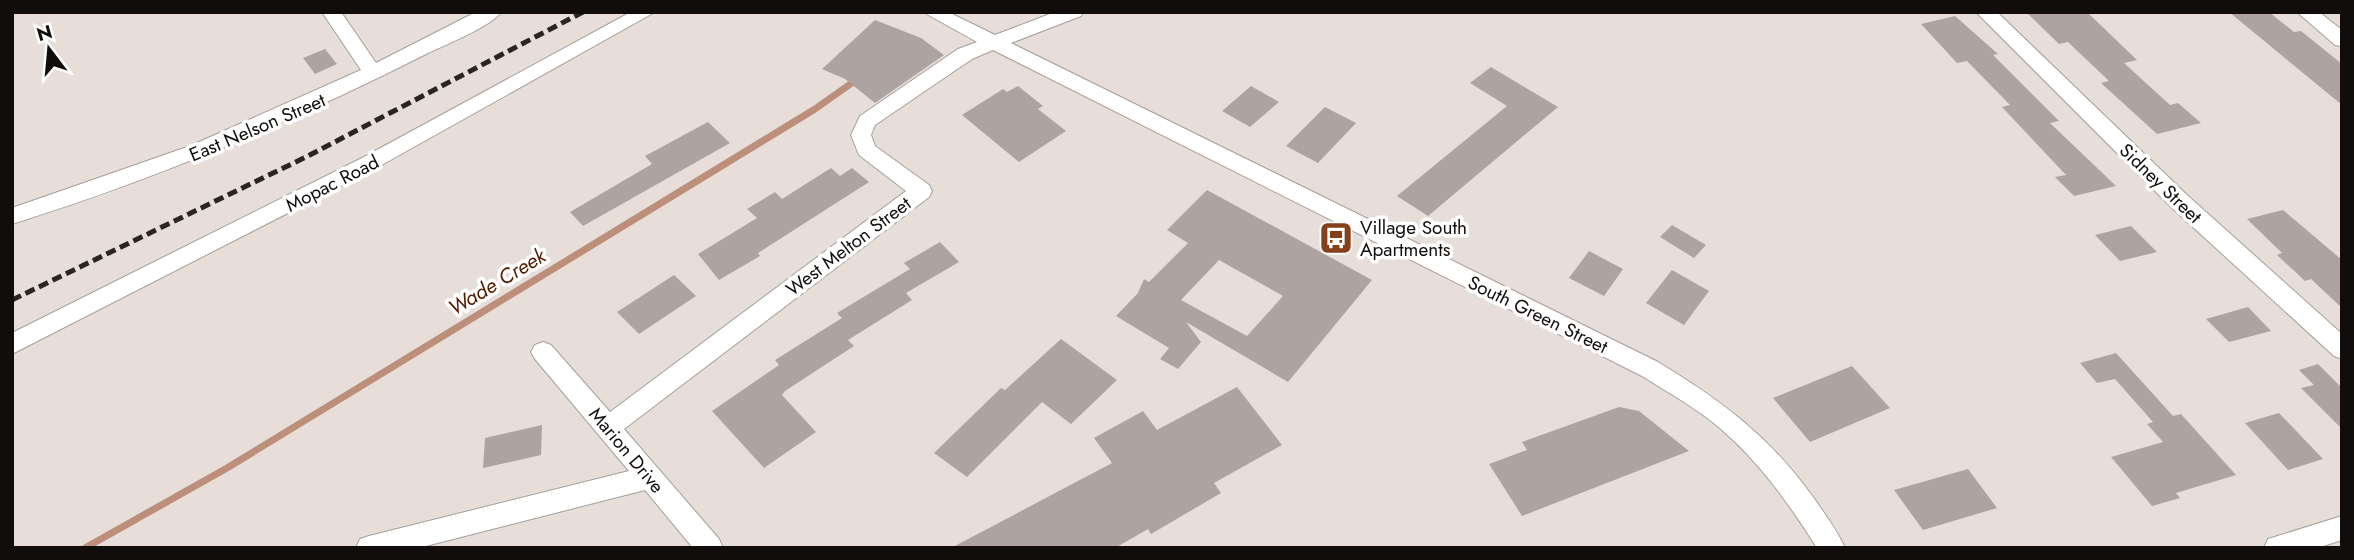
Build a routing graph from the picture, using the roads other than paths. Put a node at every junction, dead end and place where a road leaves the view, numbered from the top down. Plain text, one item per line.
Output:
1 (331, 12) edge
2 (492, 12) edge
3 (646, 12) edge
4 (932, 12) edge
5 (1074, 12) edge
6 (1986, 12) edge
7 (2306, 12) edge
8 (2342, 40) edge
9 (992, 42) junction
10 (374, 74) junction
11 (12, 216) edge
12 (12, 344) edge
13 (2342, 349) edge
14 (543, 352) dead end
15 (609, 427) junction
16 (651, 478) junction
17 (2342, 528) edge
18 (369, 548) edge
19 (710, 548) edge
20 (1832, 548) edge
21 (2277, 548) edge

1 - 10 street
2 - 10 street, East Nelson Street
3 - 12 street, Mopac Road
4 - 9 street, South Green Street
5 - 9 street
6 - 13 street, Sidney Street
7 - 8 street
9 - 15 street, West Melton Street
9 - 20 street, South Green Street
10 - 11 street, East Nelson Street
14 - 15 street, Marion Drive
15 - 16 street, Marion Drive
16 - 18 street
16 - 19 street, Marion Drive
17 - 21 street

